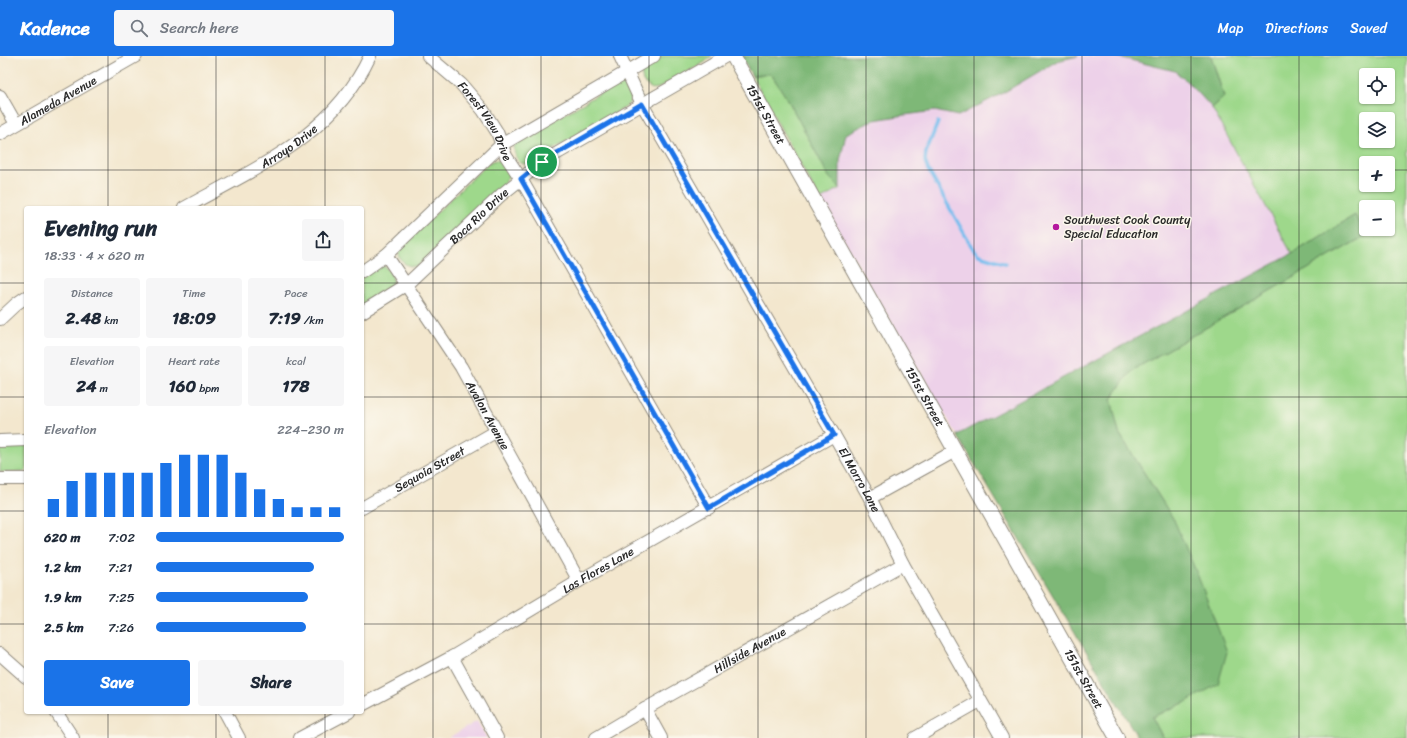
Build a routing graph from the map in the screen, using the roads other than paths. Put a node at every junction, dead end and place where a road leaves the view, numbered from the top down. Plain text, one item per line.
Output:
1 (136, 56) edge
2 (370, 56) edge
3 (428, 56) edge
4 (620, 56) edge
5 (654, 56) edge
6 (726, 56) edge
7 (733, 56) edge
8 (628, 70) junction
9 (0, 96) edge
10 (642, 104) junction
11 (16, 124) junction
12 (0, 134) edge
13 (501, 144) junction
14 (521, 179) junction
15 (188, 206) edge
16 (386, 255) junction
17 (364, 271) edge
18 (407, 284) junction
19 (24, 298) edge
20 (364, 311) edge
21 (0, 319) edge
22 (497, 431) junction
23 (834, 435) junction
24 (24, 440) edge
25 (0, 441) edge
26 (955, 451) junction
27 (0, 479) edge
28 (24, 479) edge
29 (870, 498) junction
30 (364, 507) edge
31 (709, 508) junction
32 (903, 564) junction
33 (579, 581) junction
34 (0, 654) edge
35 (452, 657) junction
36 (24, 675) edge
37 (980, 702) junction
38 (364, 704) edge
39 (645, 709) junction
40 (57, 714) edge
41 (225, 714) edge
42 (345, 714) edge
43 (73, 738) edge
44 (239, 738) edge
45 (300, 738) edge
46 (497, 738) edge
47 (596, 738) edge
48 (661, 738) edge
49 (915, 738) edge
50 (1002, 738) edge
51 (1117, 738) edge

1 - 11 street, Alameda Avenue
2 - 15 street, Arroyo Drive
3 - 13 street, Forest View Drive
4 - 8 street, El Morro Lane
5 - 8 street
6 - 10 street, Boca Rio Drive
7 - 26 street, 151st Street
8 - 10 street, El Morro Lane
8 - 13 street
9 - 11 street
10 - 14 street, Boca Rio Drive
10 - 23 street, El Morro Lane
11 - 12 street, Alameda Avenue
13 - 14 street, Forest View Drive
13 - 16 street
14 - 18 street, Boca Rio Drive
14 - 31 street, Forest View Drive
16 - 17 street
16 - 18 street, Avalon Avenue
18 - 20 street, Boca Rio Drive
18 - 22 street, Avalon Avenue
19 - 21 street
22 - 30 street, Sequoia Street
22 - 33 street, Avalon Avenue
23 - 29 street, El Morro Lane
23 - 31 street, Las Flores Lane
24 - 25 street
26 - 29 street
26 - 51 street, 151st Street
27 - 28 street
29 - 32 street, El Morro Lane
31 - 33 street, Las Flores Lane
32 - 37 street, El Morro Lane
32 - 39 street, Hillside Avenue
33 - 35 street, Las Flores Lane
34 - 36 street
35 - 38 street, Las Flores Lane
35 - 46 street
37 - 49 street
37 - 50 street, El Morro Lane
39 - 47 street, Hillside Avenue
39 - 48 street
40 - 43 street
41 - 44 street
42 - 45 street

